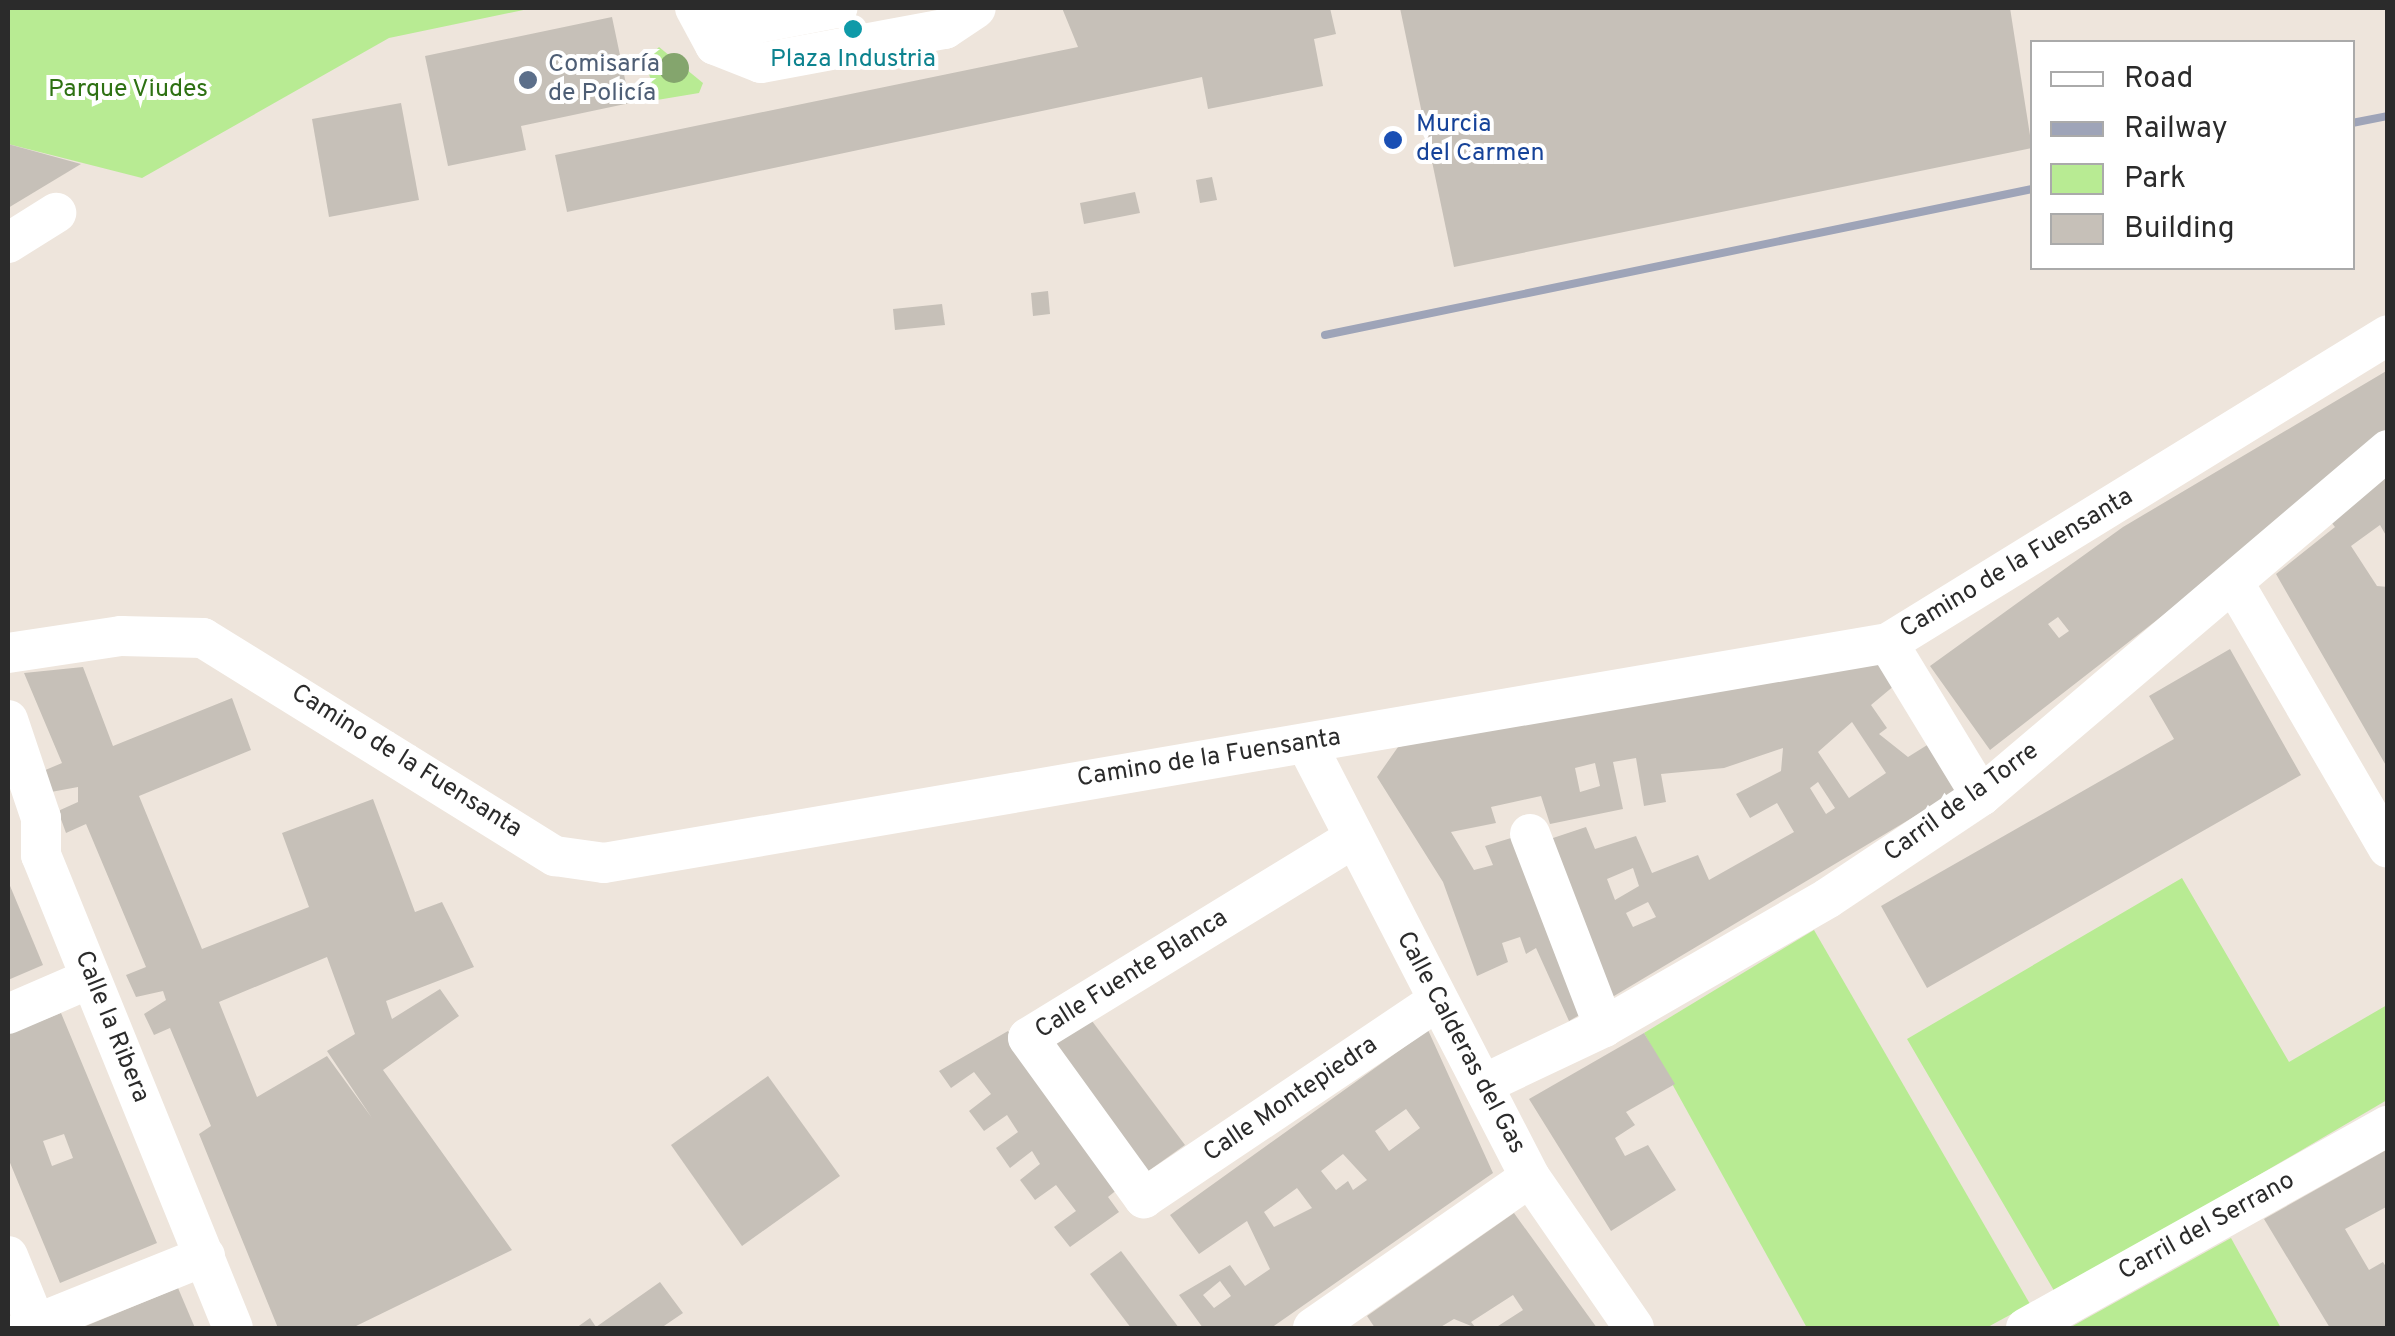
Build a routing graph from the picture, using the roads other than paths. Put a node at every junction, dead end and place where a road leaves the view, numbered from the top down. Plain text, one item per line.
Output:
1 (696, 8) edge
2 (708, 8) edge
3 (836, 8) edge
4 (976, 8) edge
5 (56, 212) dead end
6 (8, 242) edge
7 (2388, 335) edge
8 (2388, 450) edge
9 (2236, 585) junction
10 (1888, 643) junction
11 (8, 654) edge
12 (8, 720) edge
13 (1307, 745) junction
14 (1982, 796) junction
15 (2378, 817) edge
16 (24, 826) edge
17 (1530, 834) dead end
18 (1354, 838) junction
19 (91, 978) junction
20 (1438, 1001) junction
21 (8, 1014) edge
22 (1604, 1027) junction
23 (1486, 1082) junction
24 (2388, 1126) edge
25 (1530, 1177) junction
26 (1144, 1198) joint
27 (8, 1256) edge
28 (204, 1256) junction
29 (1356, 1316) edge
30 (31, 1327) edge
31 (233, 1328) edge
32 (1313, 1328) edge
33 (1634, 1328) edge
34 (2026, 1328) edge

1 - 4 street
2 - 3 street
5 - 6 street
7 - 10 street, Camino de la Fuensanta
8 - 9 street, Carril de la Torre
9 - 14 street, Carril de la Torre
9 - 15 street
10 - 13 street, Camino de la Fuensanta
10 - 14 street
11 - 13 street, Camino de la Fuensanta
12 - 16 street, Calle la Ribera
13 - 18 street, Calle Calderas del Gas
14 - 22 street, Carril de la Torre
16 - 19 street, Calle la Ribera
17 - 22 street
18 - 20 street, Calle Calderas del Gas
18 - 26 street, Calle Fuente Blanca
19 - 21 street
19 - 28 street, Calle la Ribera
20 - 23 street, Calle Calderas del Gas
20 - 26 street, Calle Montepiedra
22 - 23 street, Carril de la Torre
23 - 25 street, Calle Calderas del Gas
24 - 34 street, Carril del Serrano
25 - 29 street
25 - 33 street, Calle Calderas del Gas
27 - 30 street
28 - 30 street
28 - 31 street, Calle la Ribera
29 - 32 street

